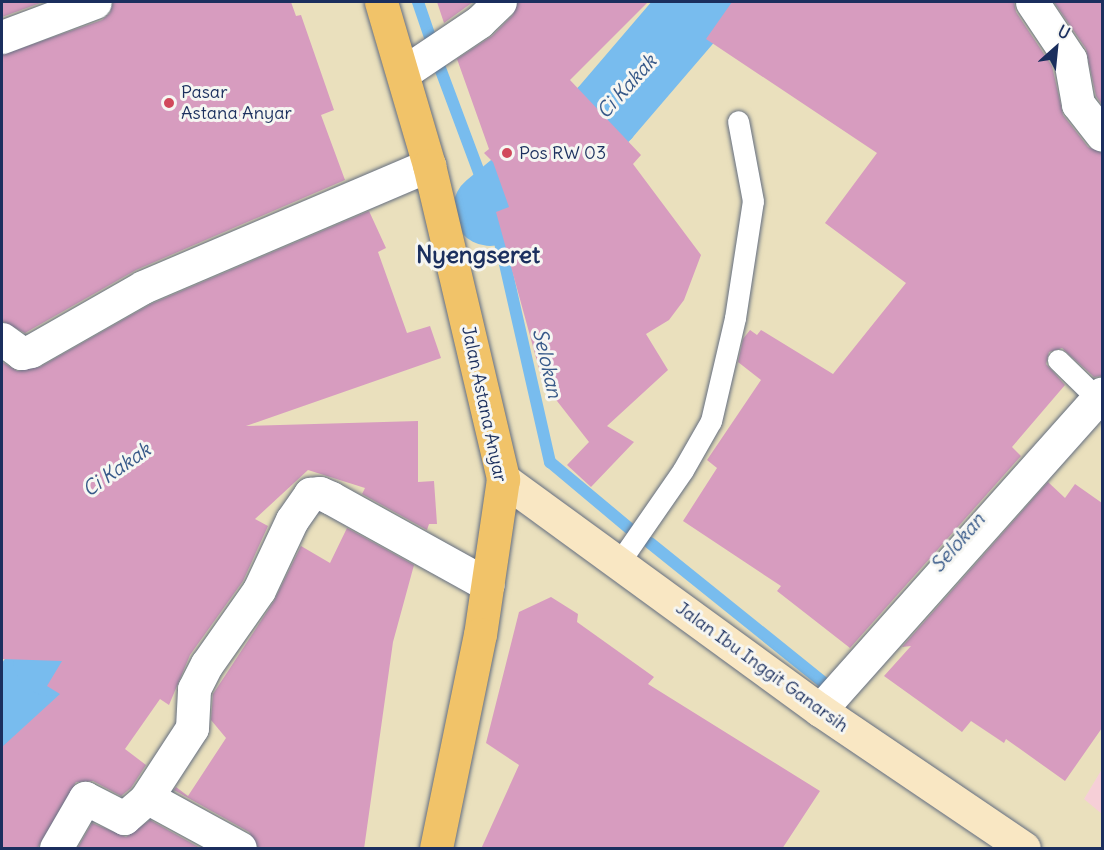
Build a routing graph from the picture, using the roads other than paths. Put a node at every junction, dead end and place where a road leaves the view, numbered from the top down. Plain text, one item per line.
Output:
1 (95, 2) edge
2 (381, 2) edge
3 (500, 2) edge
4 (1032, 2) edge
5 (2, 37) edge
6 (403, 73) junction
7 (738, 122) dead end
8 (1102, 135) edge
9 (429, 165) junction
10 (2, 339) edge
11 (1058, 360) dead end
12 (1100, 397) edge
13 (503, 480) junction
14 (618, 564) junction
15 (488, 585) junction
16 (820, 710) junction
17 (145, 800) junction
18 (56, 849) edge
19 (240, 849) edge
20 (436, 849) edge
21 (1024, 849) edge

1 - 5 street
2 - 6 main road, Jalan Astana Anyar
3 - 6 street
4 - 8 street
6 - 9 main road, Jalan Astana Anyar
7 - 14 lane
9 - 10 street
9 - 13 main road, Jalan Astana Anyar
11 - 12 lane
12 - 16 street
13 - 14 main road, Jalan Ibu Inggit Ganarsih
13 - 15 main road, Jalan Astana Anyar
14 - 16 main road, Jalan Ibu Inggit Ganarsih
15 - 17 street
15 - 20 main road, Jalan Astana Anyar
16 - 21 main road, Jalan Ibu Inggit Ganarsih
17 - 18 street
17 - 19 street

